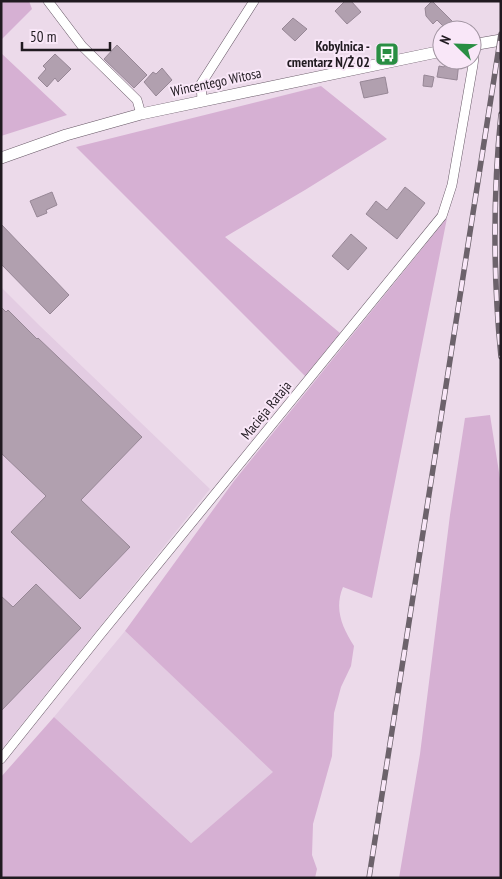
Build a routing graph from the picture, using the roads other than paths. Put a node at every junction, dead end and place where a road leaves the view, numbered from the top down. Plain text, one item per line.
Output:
1 (48, 1) edge
2 (254, 1) edge
3 (501, 40) edge
4 (482, 43) edge
5 (432, 53) edge
6 (472, 70) edge
7 (202, 100) junction
8 (141, 114) junction
9 (1, 158) edge
10 (1, 759) edge

1 - 8 street
2 - 7 street
3 - 4 street
5 - 7 street, Wincentego Witosa
6 - 10 street, Macieja Rataja
7 - 8 street, Wincentego Witosa
8 - 9 street, Wincentego Witosa

